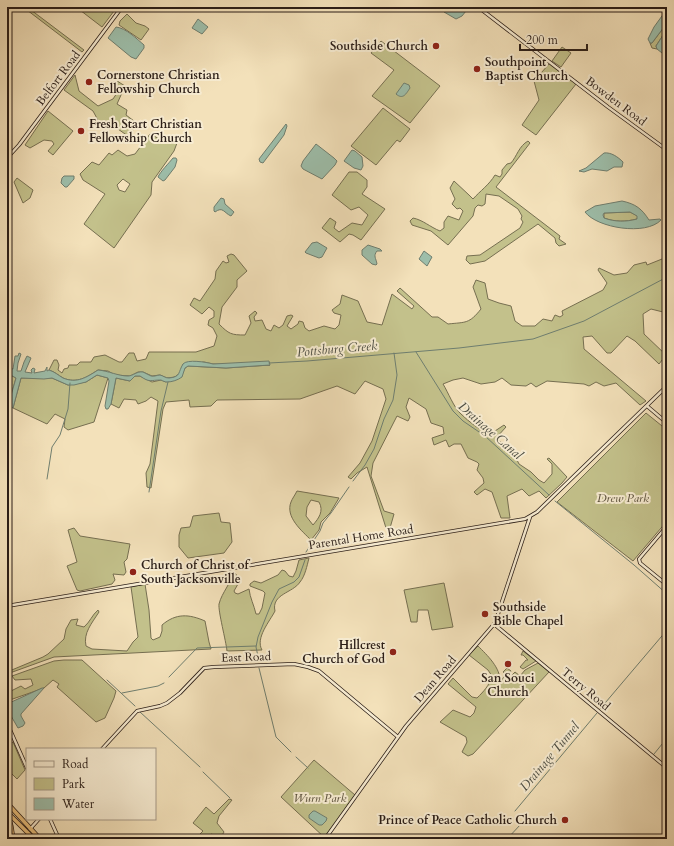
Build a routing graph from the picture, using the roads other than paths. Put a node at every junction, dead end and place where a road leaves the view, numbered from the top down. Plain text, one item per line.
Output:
1 (122, 7) edge
2 (478, 7) edge
3 (667, 150) edge
4 (7, 158) edge
5 (667, 386) edge
6 (647, 406) junction
7 (667, 423) edge
8 (530, 516) junction
9 (667, 526) edge
10 (667, 585) edge
11 (7, 606) edge
12 (494, 624) junction
13 (7, 724) edge
14 (398, 737) junction
15 (103, 748) edge
16 (26, 766) edge
17 (667, 768) edge
18 (7, 803) edge
19 (7, 813) edge
20 (38, 820) edge
21 (50, 820) edge
22 (7, 823) edge
23 (29, 831) junction
24 (10, 839) edge
25 (13, 839) edge
26 (34, 839) edge
27 (40, 839) edge
28 (59, 839) edge
29 (325, 839) edge

1 - 4 street, Belfort Road
2 - 3 street, Bowden Road
5 - 6 street, Parental Home Road
6 - 7 street
6 - 8 street, Parental Home Road
8 - 11 street, Parental Home Road
8 - 12 street, Dean Road
9 - 10 street
12 - 14 street, Dean Road
12 - 17 street, Terry Road
13 - 16 street
14 - 15 street, East Road
14 - 29 street, Dean Road
18 - 23 highway
19 - 23 highway
19 - 25 highway
20 - 23 street
21 - 28 street
22 - 24 highway
23 - 26 highway
23 - 27 highway

